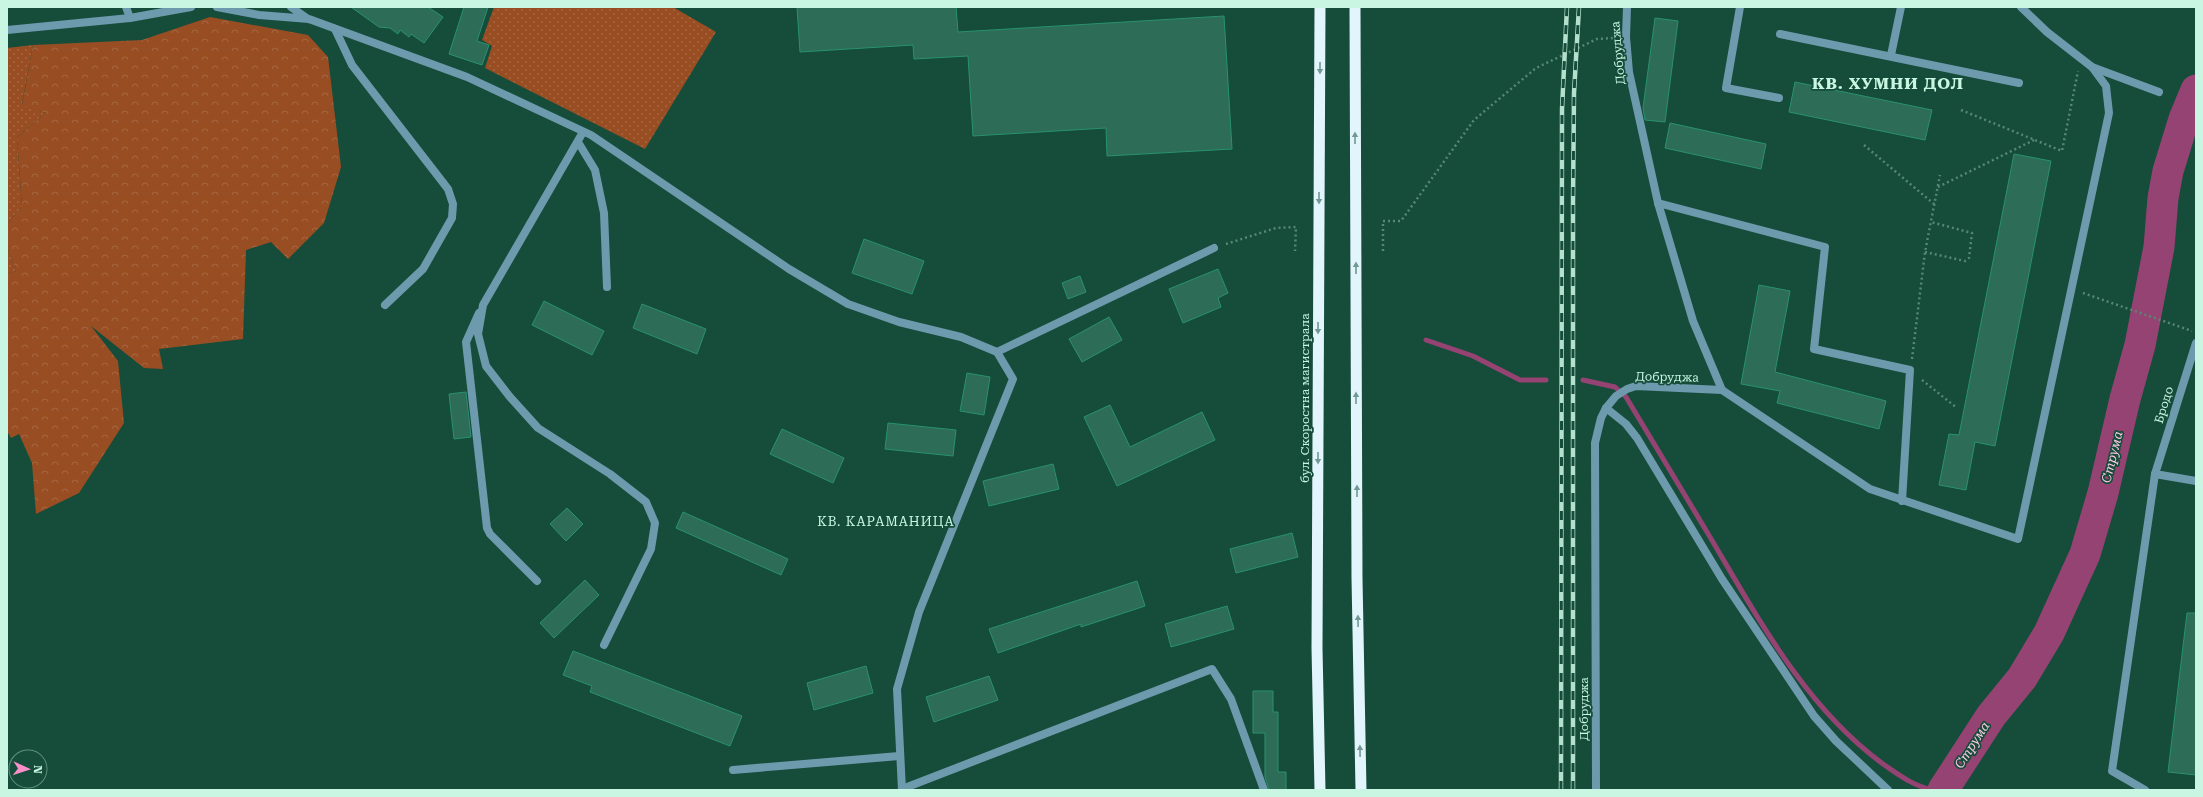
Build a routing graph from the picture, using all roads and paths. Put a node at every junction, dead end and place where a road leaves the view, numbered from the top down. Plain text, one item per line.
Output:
1 (126, 7) edge
2 (191, 7) edge
3 (216, 7) edge
4 (291, 7) edge
5 (1320, 7) edge
6 (1355, 7) edge
7 (1627, 7) edge
8 (1740, 7) edge
9 (1902, 7) edge
10 (2021, 7) edge
11 (130, 18) junction
12 (309, 19) junction
13 (335, 29) junction
14 (7, 30) edge
15 (18, 30) junction
16 (7, 34) edge
17 (1780, 34) dead end
18 (1626, 37) junction
19 (1891, 55) junction
20 (2081, 59) junction
21 (2092, 67) junction
22 (2019, 83) dead end
23 (2159, 92) dead end
24 (1779, 98) dead end
25 (1961, 110) dead end
26 (583, 132) junction
27 (2035, 140) junction
28 (578, 142) junction
29 (1864, 145) dead end
30 (1940, 175) dead end
31 (1938, 188) junction
32 (1658, 203) junction
33 (1934, 204) junction
34 (1931, 222) junction
35 (1214, 248) joint
36 (1295, 251) dead end
37 (1383, 251) dead end
38 (1925, 252) junction
39 (607, 287) dead end
40 (2072, 289) junction
41 (385, 305) dead end
42 (483, 305) junction
43 (2196, 333) edge
44 (2196, 342) edge
45 (997, 352) junction
46 (1910, 370) junction
47 (1722, 390) junction
48 (1606, 408) junction
49 (1957, 408) dead end
50 (2155, 474) junction
51 (2196, 481) edge
52 (1902, 501) junction
53 (537, 581) dead end
54 (604, 645) dead end
55 (899, 756) junction
56 (733, 770) dead end
57 (902, 789) edge
58 (1264, 790) edge
59 (1320, 790) edge
60 (1361, 790) edge
61 (1596, 790) edge
62 (1888, 790) edge
63 (2145, 790) edge

1 - 11 street
2 - 11 street
3 - 12 street
4 - 12 street
5 -> 59 highway, бул. Скоростна магистрала
60 -> 6 highway
7 - 18 street, Добруджа
8 - 24 street
9 - 19 street
10 - 20 street
11 - 15 street
12 - 13 street
13 - 26 street
13 - 41 street
14 - 15 street
15 - 16 street
17 - 19 street
18 - 32 street, Добруджа
18 - 37 path
19 - 22 street
20 - 21 street
20 - 27 path
21 - 23 street
21 - 40 street
25 - 27 path
26 - 28 street
26 - 45 street
27 - 31 path
28 - 39 street
28 - 42 street
29 - 33 path
30 - 31 path
31 - 33 path
32 - 46 street
32 - 47 street, Добруджа
33 - 34 path
34 - 38 path
34 - 38 path
35 - 36 path
35 - 45 street
38 - 46 path
40 - 43 path
40 - 52 street
42 - 53 street
42 - 54 street
44 - 50 street, Бродо
45 - 55 street
46 - 49 path
46 - 52 street
47 - 48 street, Добруджа
47 - 52 street
48 - 61 street, Добруджа
48 - 62 street
50 - 51 street
50 - 63 street, Бродо
55 - 56 street
55 - 57 street
57 - 58 street

